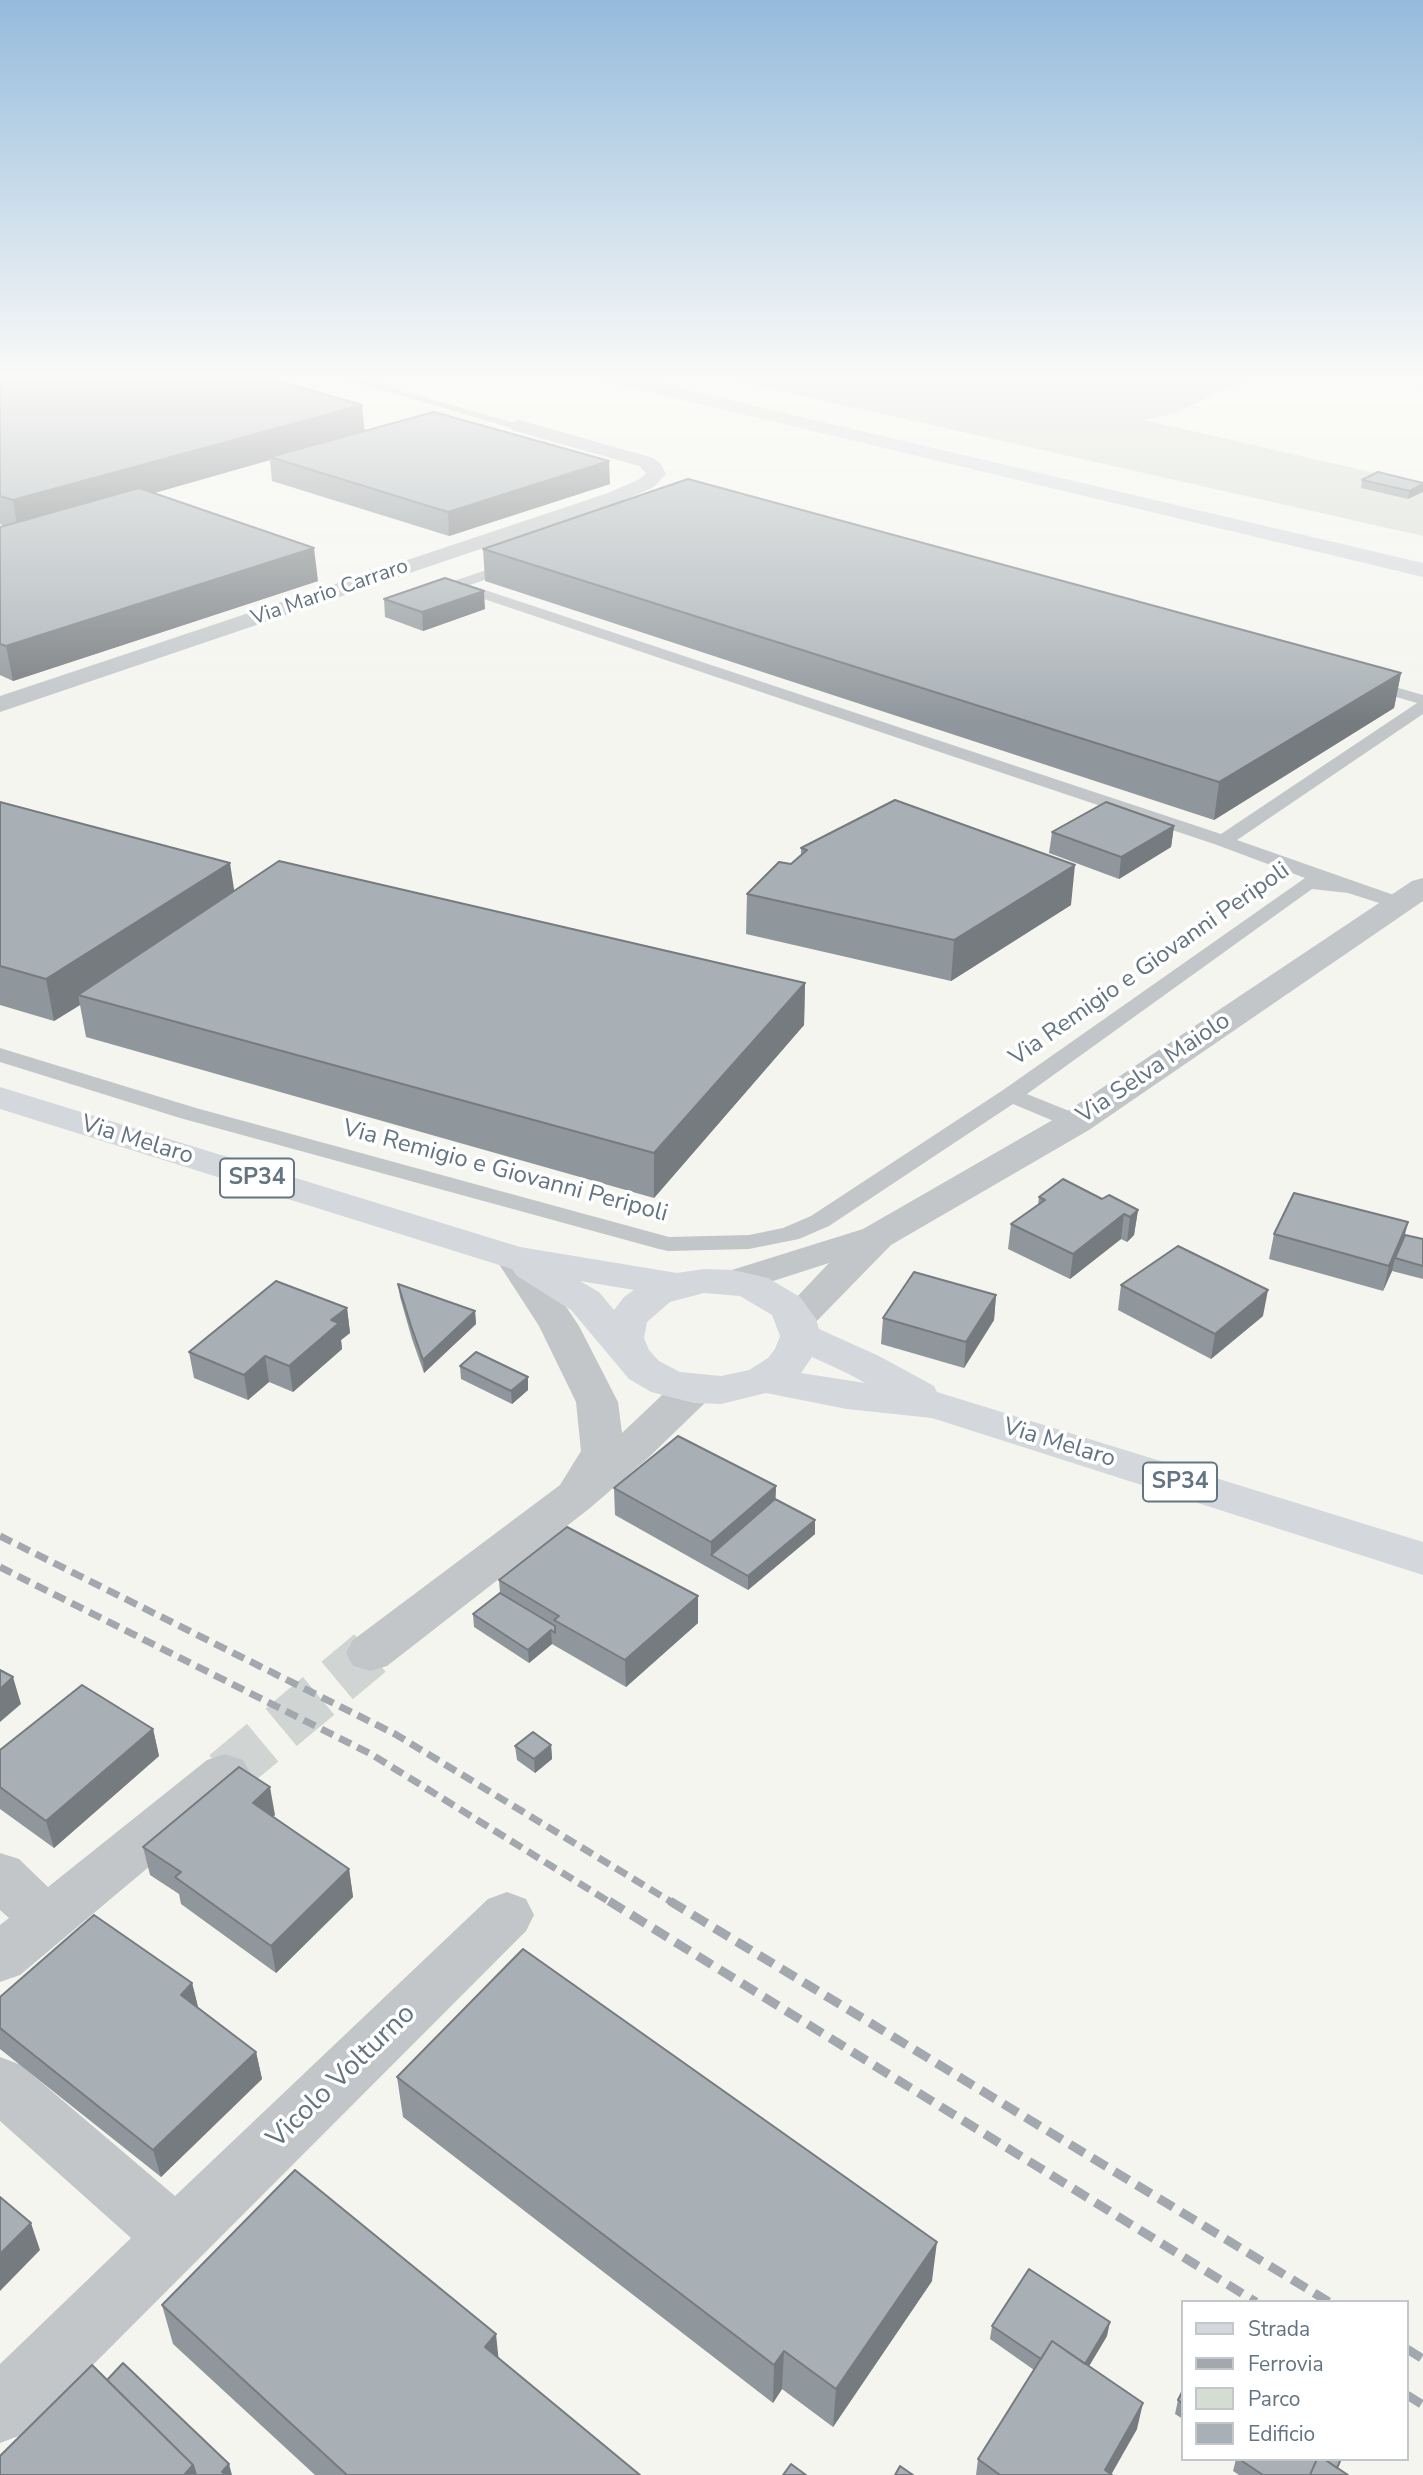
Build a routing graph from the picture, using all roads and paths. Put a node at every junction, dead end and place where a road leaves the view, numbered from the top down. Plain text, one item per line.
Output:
1 (626, 492) edge
2 (1092, 492) edge
3 (535, 557) edge
4 (1423, 570) edge
5 (1343, 678) edge
6 (1423, 699) edge
7 (0, 704) edge
8 (1423, 707) edge
9 (1223, 841) junction
10 (1350, 888) junction
11 (1412, 895) edge
12 (0, 1055) edge
13 (1011, 1095) junction
14 (0, 1098) edge
15 (1076, 1122) junction
16 (877, 1237) junction
17 (514, 1258) junction
18 (733, 1282) junction
19 (677, 1285) junction
20 (798, 1327) junction
21 (630, 1354) junction
22 (764, 1380) junction
23 (694, 1389) junction
24 (936, 1405) junction
25 (574, 1497) junction
26 (1423, 1559) edge
27 (370, 1653) tunnel mouth
28 (225, 1774) tunnel mouth
29 (0, 1875) edge
30 (506, 1915) dead end
31 (46, 1920) junction
32 (0, 1958) edge
33 (0, 2084) edge
34 (177, 2238) junction
35 (0, 2410) edge

1 - 7 street, Via Mario Carraro
2 - 4 main road
3 - 9 lane
5 - 6 lane
8 - 9 lane
9 - 10 lane
10 - 11 lane, Via Remigio e Giovanni Peripoli
10 - 13 lane, Via Remigio e Giovanni Peripoli
11 - 15 street, Via Selva Maiolo
12 - 13 lane, Via Remigio e Giovanni Peripoli
13 - 15 lane, Via Remigio e Giovanni Peripoli
14 - 17 main road, Via Melaro / SP34
15 - 16 street, Via Selva Maiolo
16 - 18 street, Via Selva Maiolo
16 - 20 street, Via Selva Maiolo
17 - 19 main road, Via Melaro / SP34
17 - 21 main road, Via Melaro / SP34
17 - 25 street
18 - 19 main road, Via Melaro / SP34
18 - 20 main road, Via Melaro / SP34
19 - 21 main road, Via Melaro / SP34
20 - 22 main road, Via Melaro / SP34
20 - 24 main road, Via Melaro / SP34
21 - 23 main road, Via Melaro / SP34
22 - 23 main road, Via Melaro / SP34
22 - 24 main road, Via Melaro / SP34
23 - 25 street
24 - 26 main road, Via Melaro / SP34
25 - 27 street
28 - 31 street
29 - 31 street
30 - 34 street, Vicolo Volturno
31 - 32 street
33 - 34 street
34 - 35 street, Vicolo Volturno

